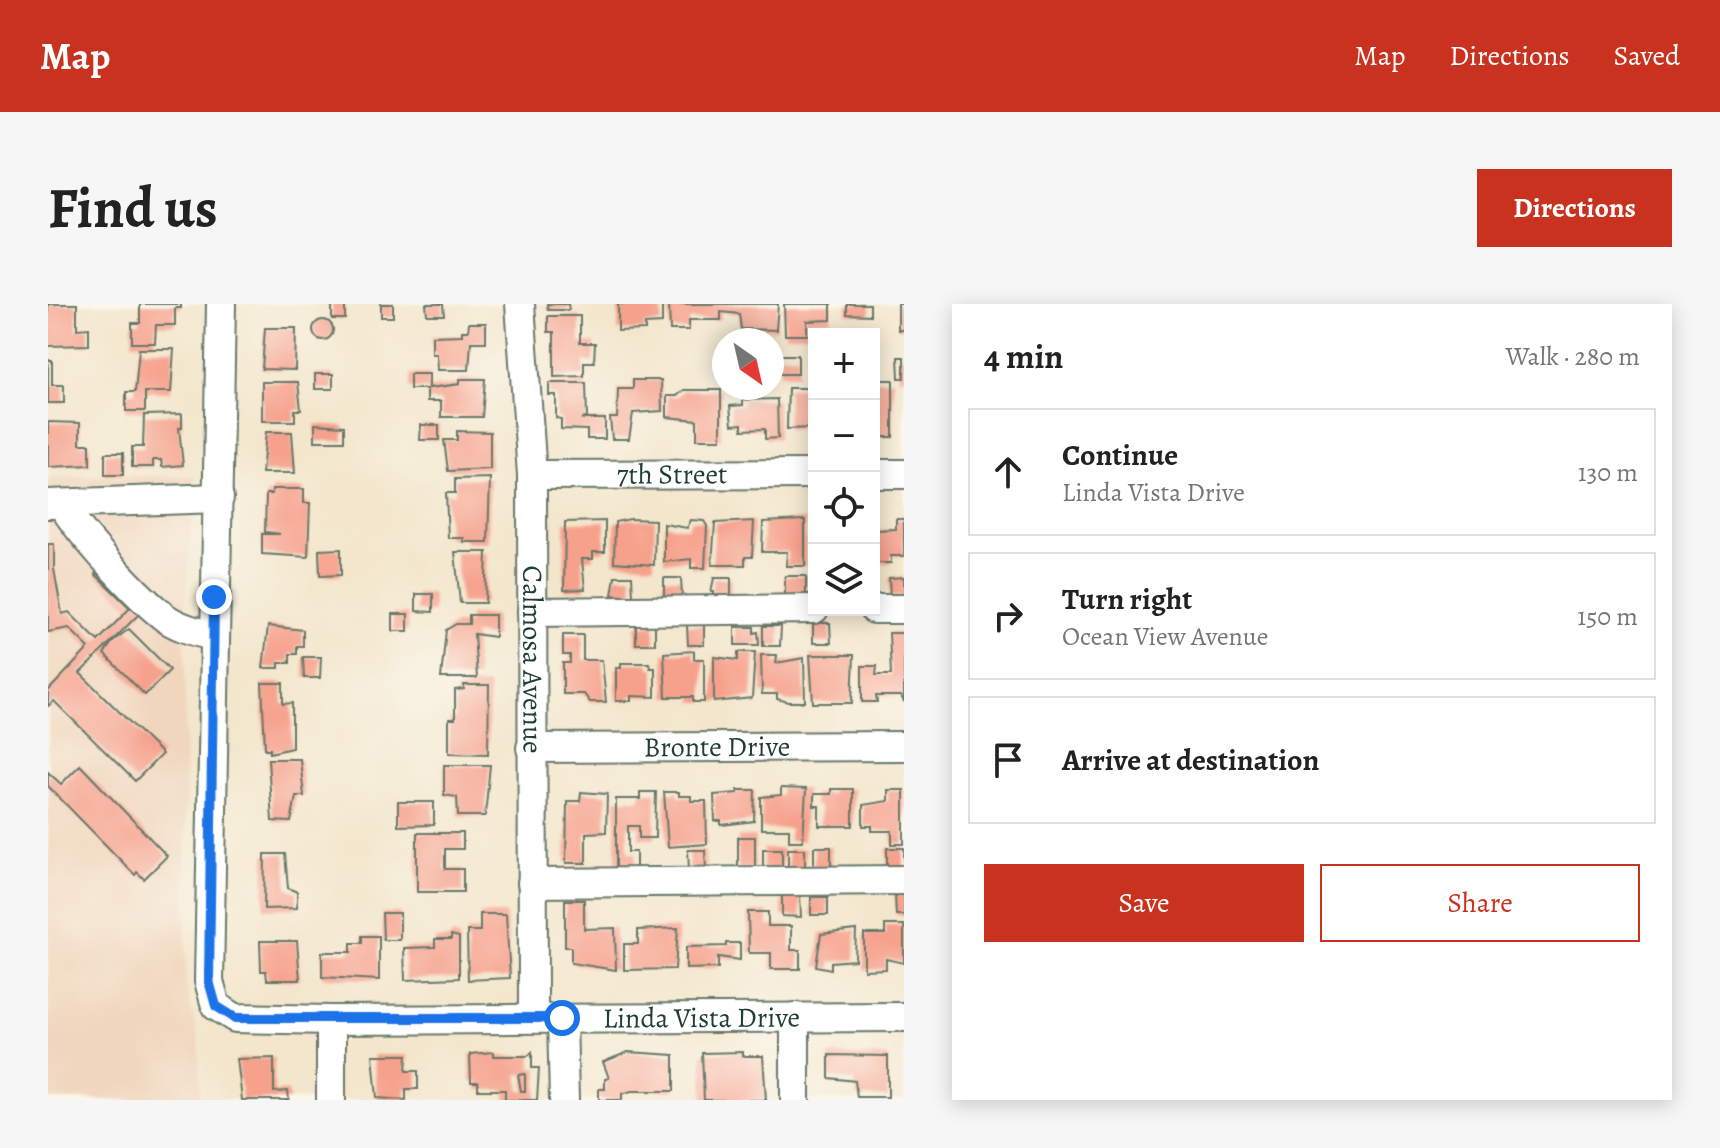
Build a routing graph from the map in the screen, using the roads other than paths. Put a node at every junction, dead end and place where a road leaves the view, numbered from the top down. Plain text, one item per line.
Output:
1 (221, 304) edge
2 (520, 304) edge
3 (808, 474) edge
4 (880, 474) edge
5 (904, 474) edge
6 (532, 475) junction
7 (219, 498) junction
8 (55, 504) edge
9 (808, 609) edge
10 (880, 609) edge
11 (904, 609) edge
12 (532, 612) junction
13 (213, 636) junction
14 (904, 746) edge
15 (531, 748) junction
16 (904, 880) edge
17 (532, 883) junction
18 (533, 1017) junction
19 (795, 1017) junction
20 (904, 1017) edge
21 (562, 1018) junction
22 (331, 1020) junction
23 (331, 1100) edge
24 (564, 1100) edge
25 (795, 1100) edge

1 - 7 street
2 - 6 street, Calmosa Avenue
3 - 6 street, 7th Street
4 - 5 street
6 - 12 street, Calmosa Avenue
7 - 8 street
7 - 13 street
8 - 13 street
9 - 12 street
10 - 11 street
12 - 15 street, Calmosa Avenue
13 - 22 street, Linda Vista Drive
14 - 15 street, Bronte Drive
15 - 17 street, Calmosa Avenue
16 - 17 street
17 - 18 street, Calmosa Avenue
18 - 21 street, Linda Vista Drive
18 - 22 street, Linda Vista Drive
19 - 20 street, Linda Vista Drive
19 - 21 street, Linda Vista Drive
19 - 25 street
21 - 24 street
22 - 23 street

